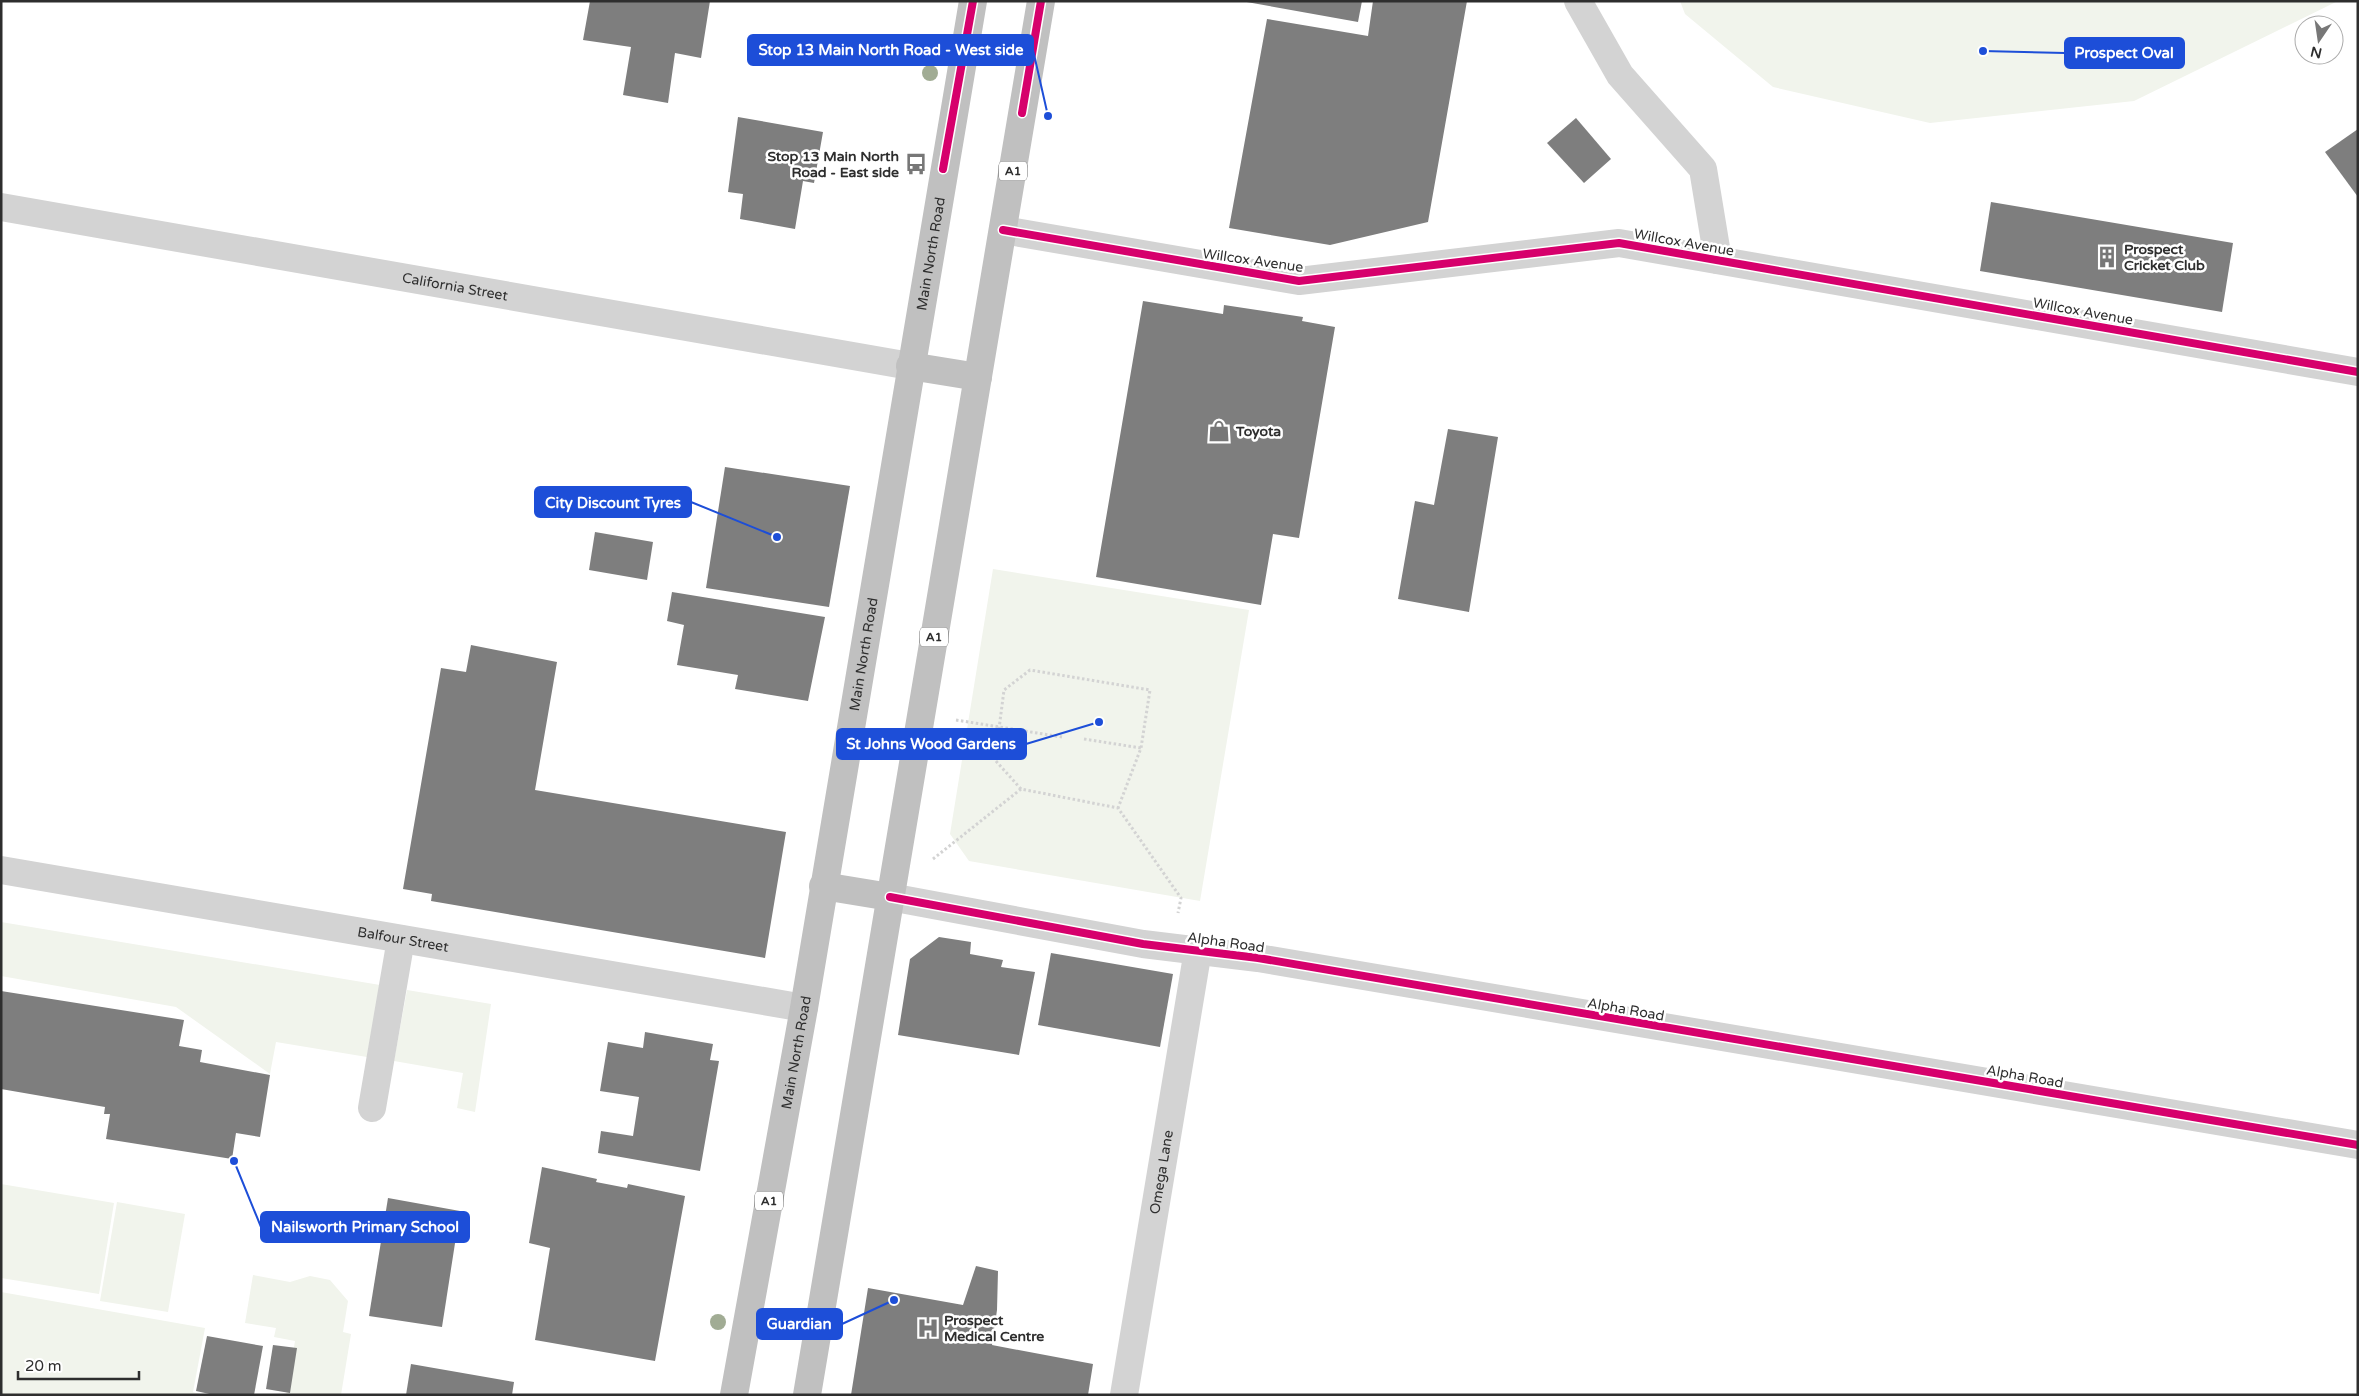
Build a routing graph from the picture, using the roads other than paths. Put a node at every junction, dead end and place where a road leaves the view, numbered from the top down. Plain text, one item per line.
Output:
1 (973, 1) edge
2 (1041, 1) edge
3 (1578, 1) edge
4 (1, 207) edge
5 (1003, 230) junction
6 (1718, 260) junction
7 (910, 366) junction
8 (2358, 372) edge
9 (978, 377) junction
10 (1, 870) edge
11 (823, 886) junction
12 (890, 897) junction
13 (401, 939) junction
14 (1185, 949) junction
15 (804, 1008) junction
16 (372, 1108) dead end
17 (2358, 1145) edge
18 (734, 1395) edge
19 (806, 1395) edge
20 (1124, 1395) edge

1 - 7 highway, Main North Road / A1
2 - 5 highway, A1
3 - 6 street
4 - 7 street, California Street
5 - 6 street, Willcox Avenue
5 - 9 highway, A1
6 - 8 street, Willcox Avenue
7 - 9 highway
7 - 11 highway, Main North Road / A1
9 - 12 highway, A1
10 - 13 street, Balfour Street
11 - 12 highway
11 - 15 highway, Main North Road / A1
12 - 14 street, Alpha Road
12 - 19 highway, A1
13 - 15 street, Balfour Street
13 - 16 street
14 - 17 street, Alpha Road
14 - 20 street, Omega Lane
15 - 18 highway, Main North Road / A1

